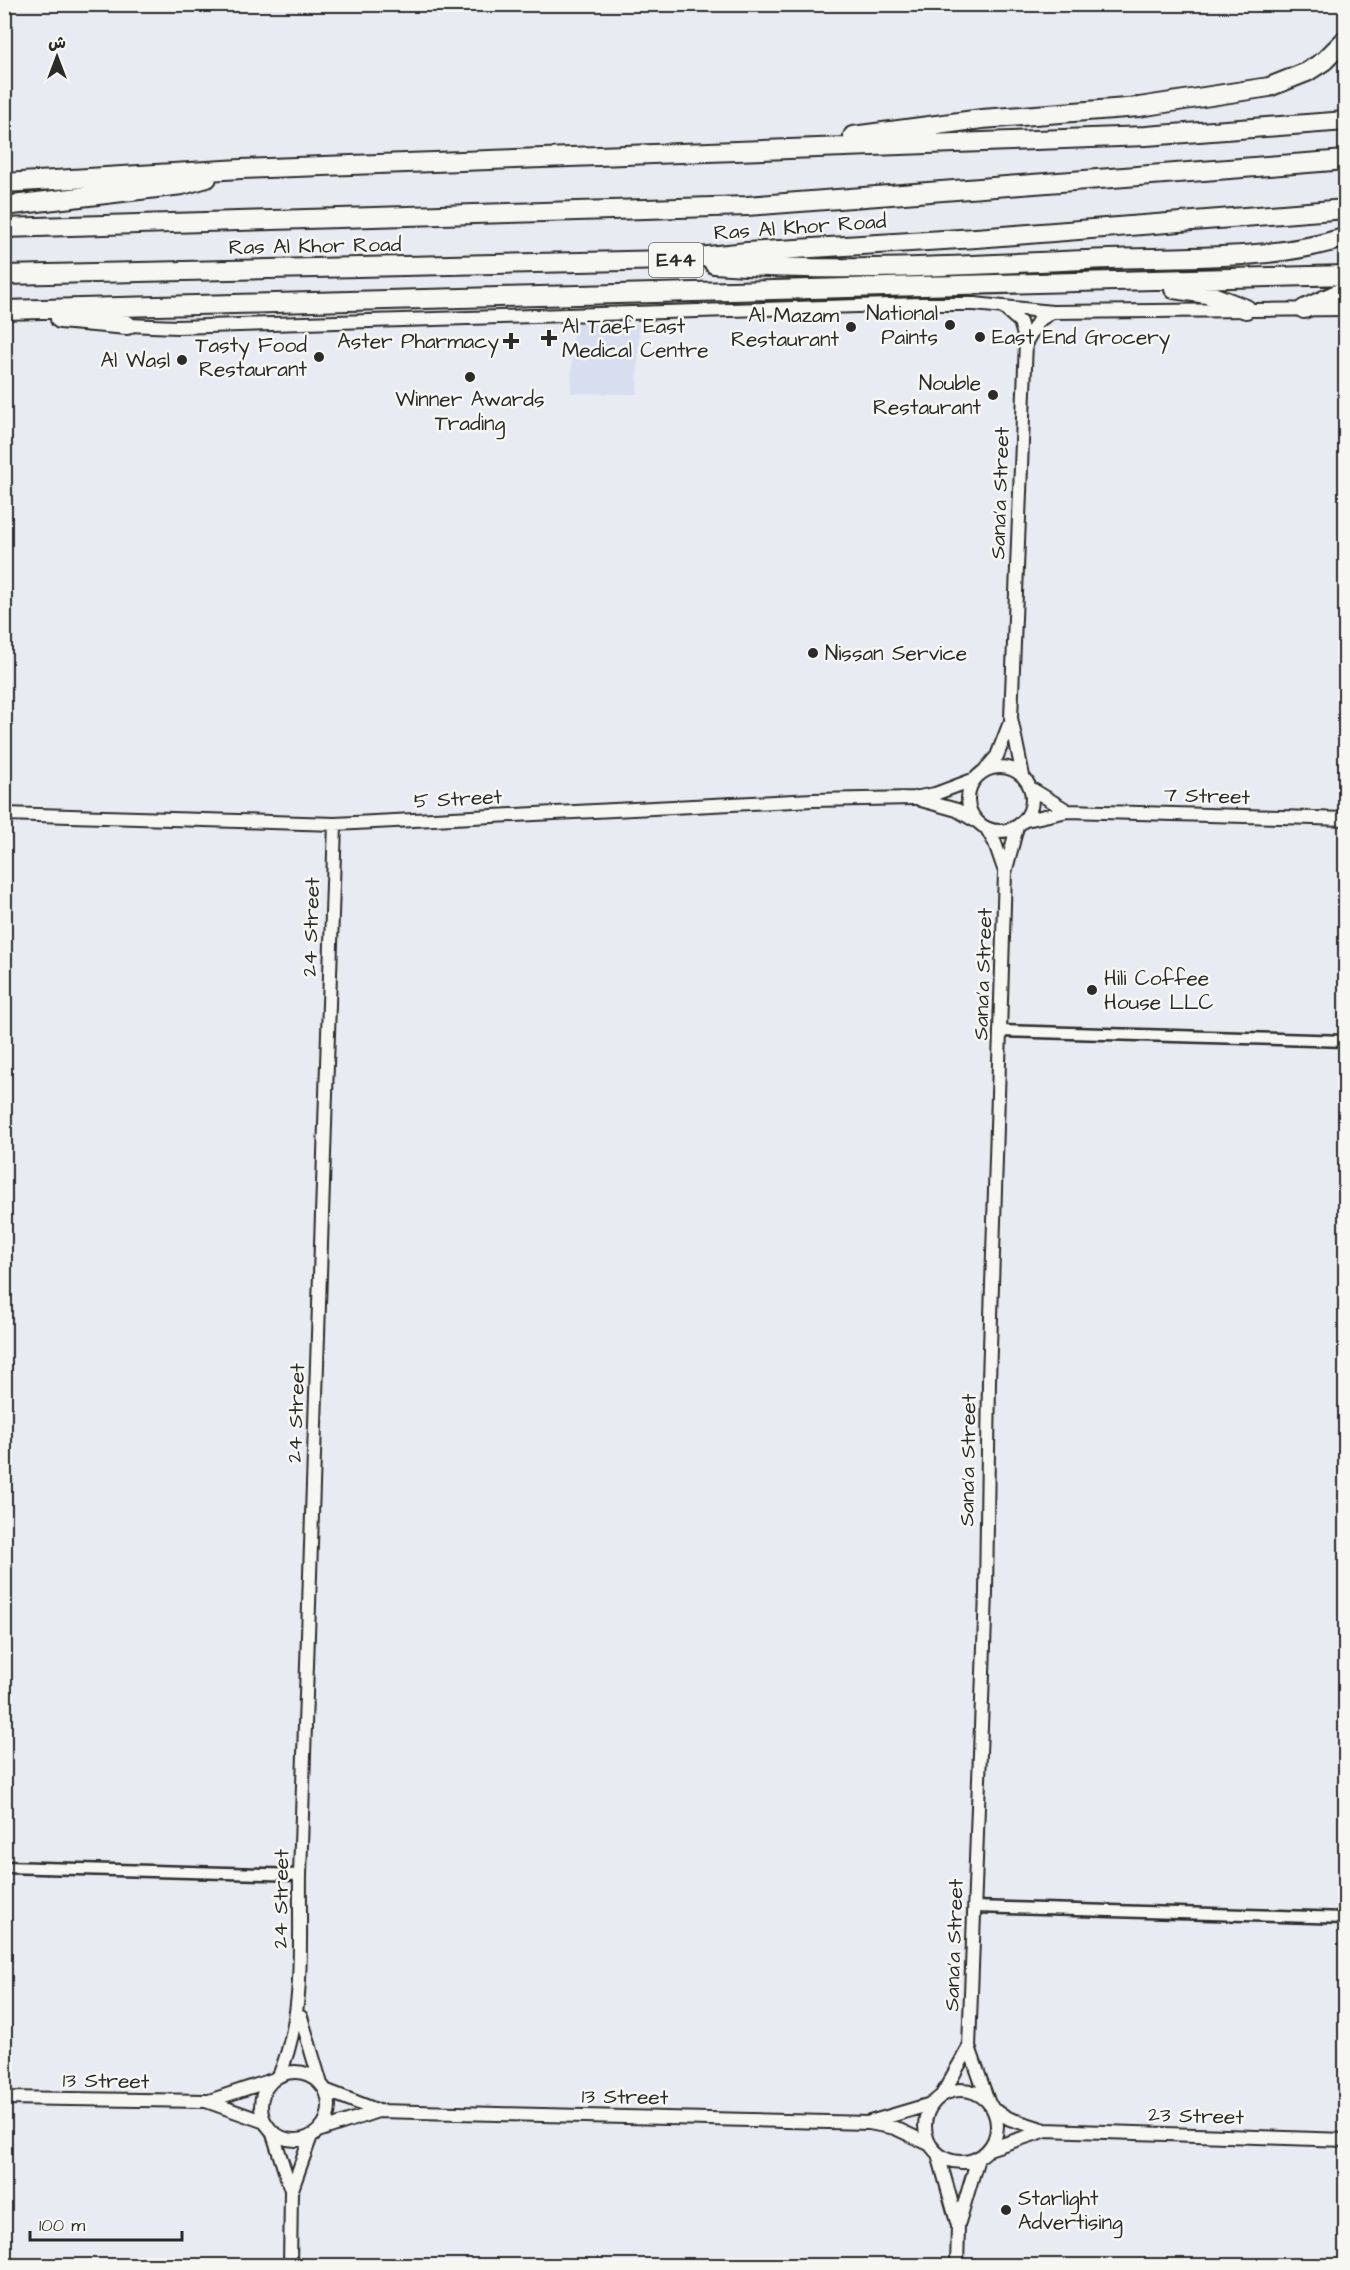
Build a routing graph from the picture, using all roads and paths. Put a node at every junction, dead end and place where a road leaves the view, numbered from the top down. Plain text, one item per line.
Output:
1 (1346, 39) edge
2 (1346, 121) edge
3 (718, 152) junction
4 (1346, 160) edge
5 (241, 169) junction
6 (4, 183) edge
7 (4, 206) edge
8 (1346, 209) edge
9 (4, 228) edge
10 (1346, 237) edge
11 (670, 260) junction
12 (107, 273) junction
13 (4, 274) edge
14 (1346, 275) edge
15 (992, 286) junction
16 (4, 287) edge
17 (1346, 290) edge
18 (1004, 308) junction
19 (1246, 309) junction
20 (1304, 309) junction
21 (4, 310) edge
22 (1344, 310) edge
23 (1052, 312) junction
24 (4, 319) edge
25 (127, 325) joint
26 (1026, 342) junction
27 (1011, 718) junction
28 (979, 775) junction
29 (1023, 776) junction
30 (1030, 788) junction
31 (914, 798) junction
32 (1068, 811) junction
33 (4, 814) edge
34 (1346, 819) edge
35 (1021, 823) junction
36 (335, 824) junction
37 (982, 825) junction
38 (1005, 873) junction
39 (1001, 1031) junction
40 (1346, 1041) edge
41 (4, 1867) edge
42 (300, 1875) junction
43 (975, 1907) junction
44 (1346, 1918) edge
45 (299, 2004) junction
46 (969, 2047) junction
47 (276, 2078) junction
48 (323, 2087) junction
49 (942, 2095) junction
50 (4, 2098) edge
51 (206, 2102) junction
52 (931, 2104) junction
53 (991, 2105) junction
54 (379, 2110) junction
55 (869, 2123) junction
56 (268, 2126) junction
57 (1045, 2130) junction
58 (314, 2133) junction
59 (1346, 2139) edge
60 (929, 2144) junction
61 (989, 2149) junction
62 (938, 2154) junction
63 (978, 2158) junction
64 (291, 2192) junction
65 (957, 2226) junction
66 (290, 2265) edge
67 (957, 2265) edge

1 - 3 highway
2 - 3 highway
3 - 5 highway
4 - 9 highway, Ras Al Khor Road
5 - 6 highway
5 - 7 highway
8 - 11 highway, Ras Al Khor Road / E44
10 - 11 highway
11 - 12 highway, Ras Al Khor Road / E44
12 - 13 highway, Ras Al Khor Road / E44
12 - 16 highway
14 - 15 highway
15 - 19 highway
15 - 21 highway
17 - 20 highway
18 - 23 street
18 - 25 street
18 - 26 street, Sana'a Street
19 - 20 street
19 - 23 street
20 - 22 street
23 - 26 street
24 - 25 highway
26 - 27 street, Sana'a Street
27 - 28 street, Sana'a Street
27 - 29 street, Sana'a Street
28 - 29 street
28 - 31 street, 5 Street
28 - 37 street
29 - 30 street
30 - 32 street, 7 Street
30 - 35 street
31 - 36 street, 5 Street
31 - 37 street, 5 Street
32 - 34 street, 7 Street
32 - 35 street, 7 Street
33 - 36 street, 5 Street
35 - 37 street
35 - 38 street, Sana'a Street
36 - 42 street, 24 Street
37 - 38 street, Sana'a Street
38 - 39 street, Sana'a Street
39 - 40 street
39 - 43 street, Sana'a Street
41 - 42 street
42 - 45 street, 24 Street
43 - 44 street
43 - 46 street, Sana'a Street
45 - 47 street, 24 Street
45 - 48 street, 24 Street
46 - 49 street, Sana'a Street
46 - 53 street, Sana'a Street
47 - 48 street
47 - 51 street, 13 Street
47 - 56 street
48 - 54 street, 13 Street
48 - 58 street
49 - 52 street
49 - 53 street
50 - 51 street, 13 Street
51 - 56 street, 13 Street
52 - 55 street, 13 Street
52 - 60 street
53 - 57 street, 23 Street
53 - 61 street
54 - 55 street, 13 Street
54 - 58 street, 13 Street
55 - 60 street, 13 Street
56 - 58 street
56 - 64 street
57 - 59 street, 23 Street
57 - 61 street, 23 Street
58 - 64 street
60 - 62 street
61 - 63 street
62 - 63 street
62 - 65 street
63 - 65 street
64 - 66 street
65 - 67 street

